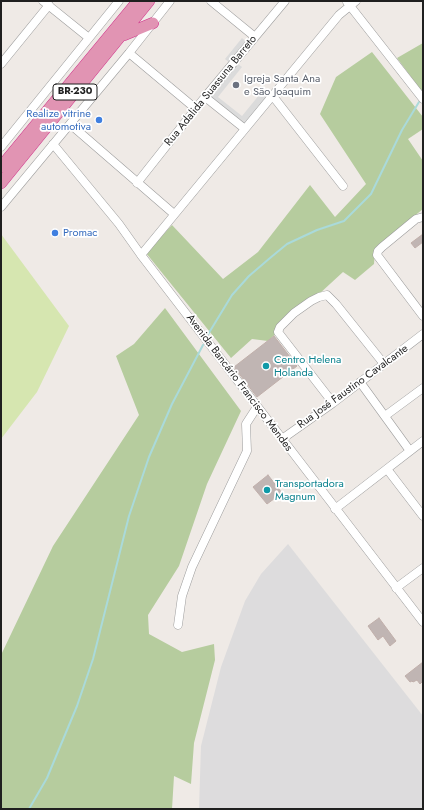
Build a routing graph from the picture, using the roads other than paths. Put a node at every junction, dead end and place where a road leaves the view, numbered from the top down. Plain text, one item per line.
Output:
1 (119, 1) edge
2 (138, 1) edge
3 (149, 1) edge
4 (170, 1) edge
5 (211, 1) edge
6 (285, 1) edge
7 (45, 2) edge
8 (351, 2) edge
9 (153, 22) junction
10 (120, 37) junction
11 (255, 37) junction
12 (89, 38) junction
13 (129, 53) junction
14 (1, 64) edge
15 (272, 95) junction
16 (205, 98) junction
17 (423, 99) edge
18 (196, 109) junction
19 (70, 124) junction
20 (245, 129) junction
21 (53, 144) junction
22 (1, 147) edge
23 (1, 167) edge
24 (1, 183) edge
25 (137, 183) junction
26 (343, 186) dead end
27 (1, 207) edge
28 (174, 214) junction
29 (423, 217) edge
30 (141, 255) junction
31 (423, 316) edge
32 (423, 334) edge
33 (384, 364) junction
34 (360, 382) junction
35 (423, 388) edge
36 (333, 403) junction
37 (257, 407) junction
38 (386, 416) junction
39 (282, 438) junction
40 (423, 441) edge
41 (410, 451) junction
42 (387, 469) junction
43 (336, 509) junction
44 (423, 516) edge
45 (423, 568) edge
46 (396, 588) junction
47 (423, 622) edge
48 (178, 625) dead end

1 - 12 street
2 - 23 highway, BR-230
3 - 10 highway, BR-230
4 - 9 street
5 - 11 street
6 - 11 street, Rua Adalida Suassuna Barreto
7 - 12 street
7 - 14 street
8 - 15 street
8 - 17 street
9 - 10 highway
9 - 13 street
10 - 24 highway, BR-230
11 - 16 street, Rua Adalida Suassuna Barreto
12 - 22 street
13 - 18 street
13 - 19 street
15 - 20 street
15 - 26 street
16 - 18 street, Rua Adalida Suassuna Barreto
16 - 20 street
18 - 25 street, Rua Adalida Suassuna Barreto
19 - 21 street
19 - 25 street
20 - 28 street
21 - 27 street
21 - 30 street, Avenida Bancário Francisco Mendes
25 - 28 street
28 - 30 street
29 - 31 street
30 - 37 street, Avenida Bancário Francisco Mendes
32 - 33 street, Rua José Faustino Cavalcante
33 - 34 street, Rua José Faustino Cavalcante
33 - 36 street
34 - 36 street, Rua José Faustino Cavalcante
34 - 38 street
35 - 38 street
36 - 39 street, Rua José Faustino Cavalcante
37 - 39 street, Avenida Bancário Francisco Mendes
37 - 48 street
38 - 41 street
39 - 43 street, Avenida Bancário Francisco Mendes
40 - 41 street
41 - 42 street
42 - 43 street
42 - 44 street
43 - 46 street, Avenida Bancário Francisco Mendes
45 - 46 street
46 - 47 street, Avenida Bancário Francisco Mendes

